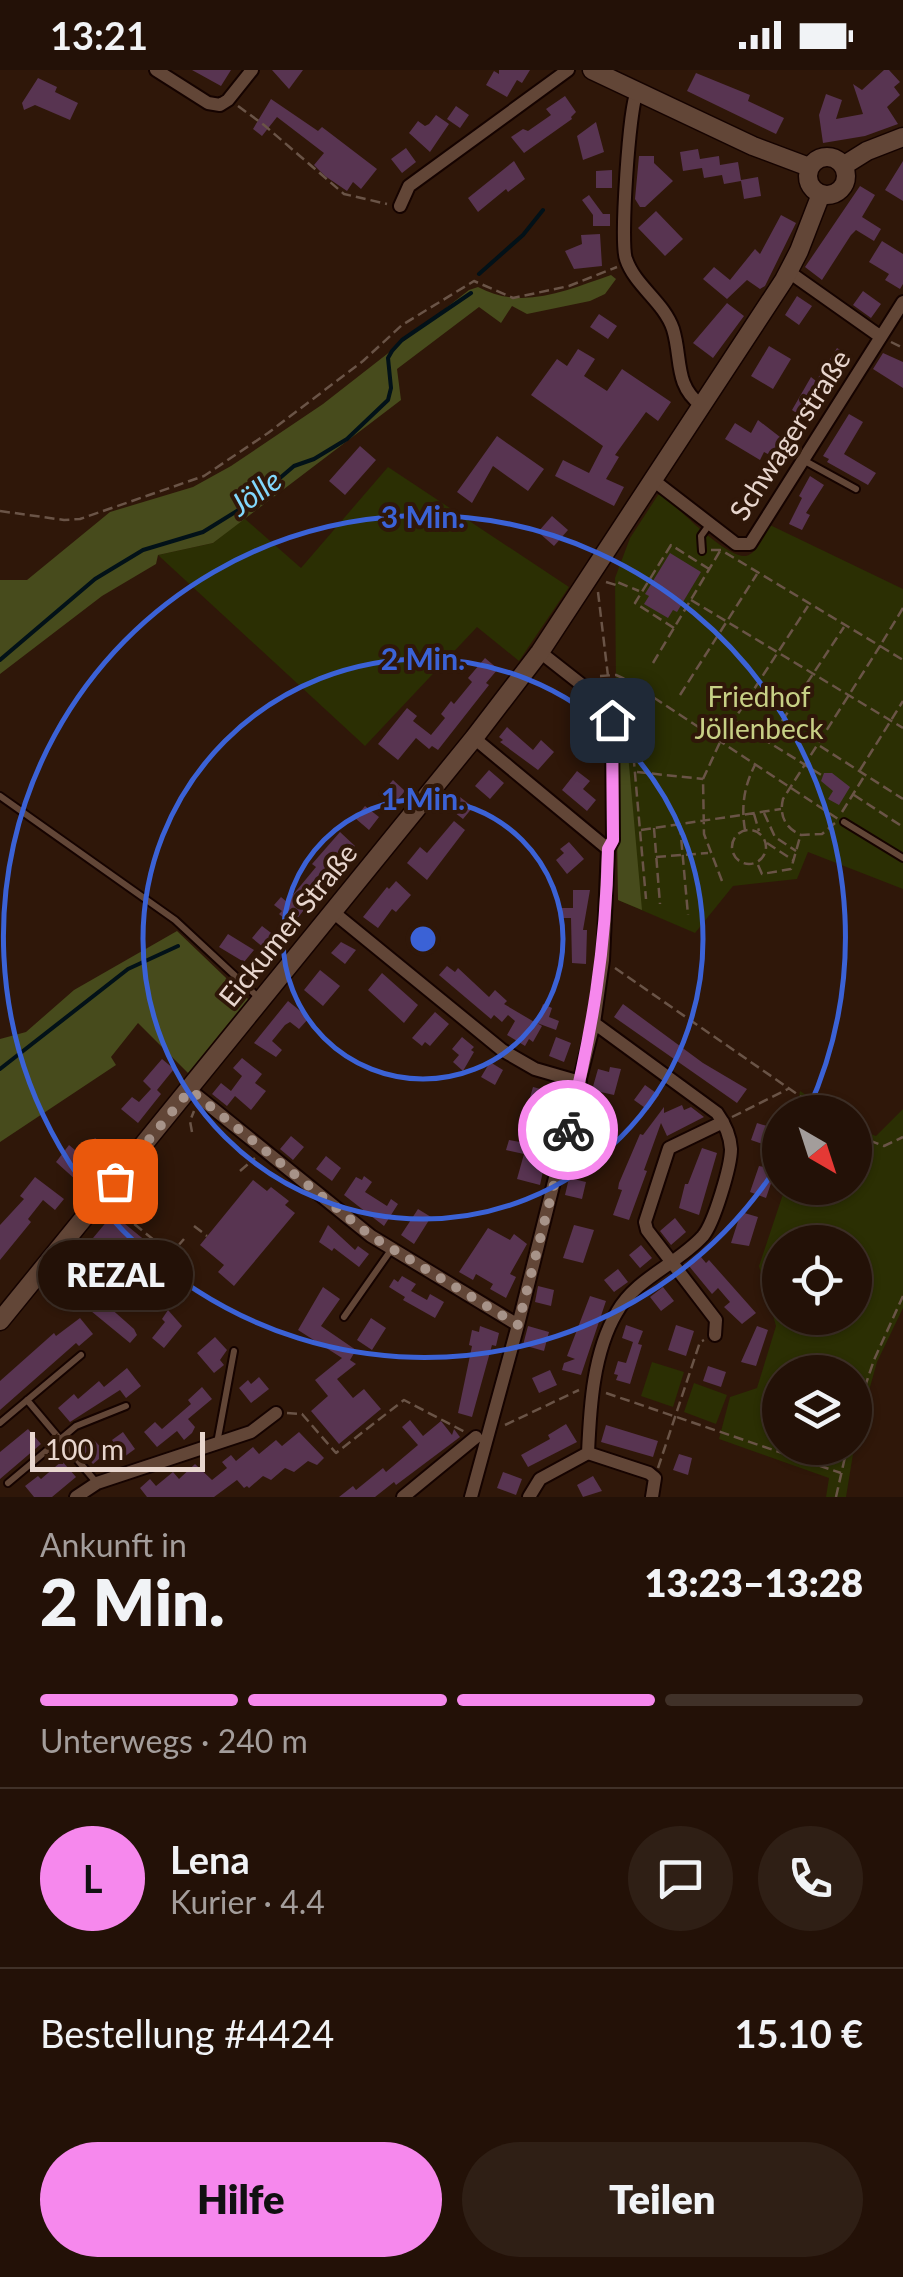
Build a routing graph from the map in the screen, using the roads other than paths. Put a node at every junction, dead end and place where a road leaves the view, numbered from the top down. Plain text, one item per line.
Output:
1 (156, 70) edge
2 (252, 70) edge
3 (568, 70) edge
4 (599, 72) edge
5 (636, 92) junction
6 (903, 137) edge
7 (843, 166) junction
8 (810, 167) junction
9 (821, 194) junction
10 (400, 206) road end
11 (788, 272) junction
12 (903, 302) edge
13 (881, 337) junction
14 (702, 405) junction
15 (804, 460) junction
16 (654, 480) junction
17 (856, 489) dead end
18 (710, 524) junction
19 (702, 551) dead end
20 (540, 652) junction
21 (474, 738) junction
22 (0, 796) edge
23 (841, 820) road end
24 (608, 849) junction
25 (903, 858) edge
26 (332, 912) junction
27 (262, 1000) junction
28 (594, 1023) junction
29 (580, 1082) junction
30 (193, 1092) junction
31 (724, 1122) junction
32 (391, 1250) junction
33 (57, 1251) junction
34 (670, 1262) junction
35 (107, 1293) dead end
36 (344, 1317) dead end
37 (0, 1321) edge
38 (518, 1325) junction
39 (715, 1335) road end
40 (234, 1351) dead end
41 (81, 1354) dead end
42 (28, 1400) junction
43 (126, 1406) dead end
44 (276, 1413) road end
45 (0, 1423) edge
46 (476, 1438) road end
47 (60, 1439) junction
48 (217, 1443) junction
49 (588, 1453) junction
50 (8, 1483) dead end
51 (97, 1483) junction
52 (76, 1497) edge
53 (403, 1497) edge
54 (470, 1497) edge
55 (529, 1497) edge
56 (652, 1497) edge

1 - 2 street
3 - 10 street
4 - 5 main road
5 - 8 main road
5 - 14 street
6 - 7 main road
7 - 8 main road
7 - 9 main road
8 - 9 main road
9 - 11 main road, Eickumer Straße
11 - 13 street
11 - 14 main road, Eickumer Straße
12 - 13 street, Schwagerstraße
13 - 15 street, Schwagerstraße
14 - 16 main road, Eickumer Straße
15 - 17 lane
15 - 18 street, Schwagerstraße
16 - 18 street, Schwagerstraße
16 - 20 main road, Eickumer Straße
18 - 19 lane
20 - 21 main road, Eickumer Straße
20 - 24 street
21 - 24 street
21 - 26 main road, Eickumer Straße
22 - 27 lane
23 - 25 lane
24 - 28 street
26 - 27 main road, Eickumer Straße
26 - 29 street
27 - 30 main road, Eickumer Straße
28 - 29 street
28 - 31 street
29 - 38 street
30 - 32 street
30 - 33 main road, Eickumer Straße
31 - 34 street
31 - 34 street
32 - 36 lane
32 - 38 street
33 - 35 lane
33 - 37 main road, Eickumer Straße
34 - 39 street
34 - 49 street
38 - 54 street
40 - 48 lane
41 - 42 lane
42 - 45 lane
42 - 47 lane
43 - 47 lane
44 - 48 street
46 - 53 street
47 - 50 lane
47 - 51 lane
48 - 51 street
49 - 55 street
49 - 56 street
51 - 52 street

